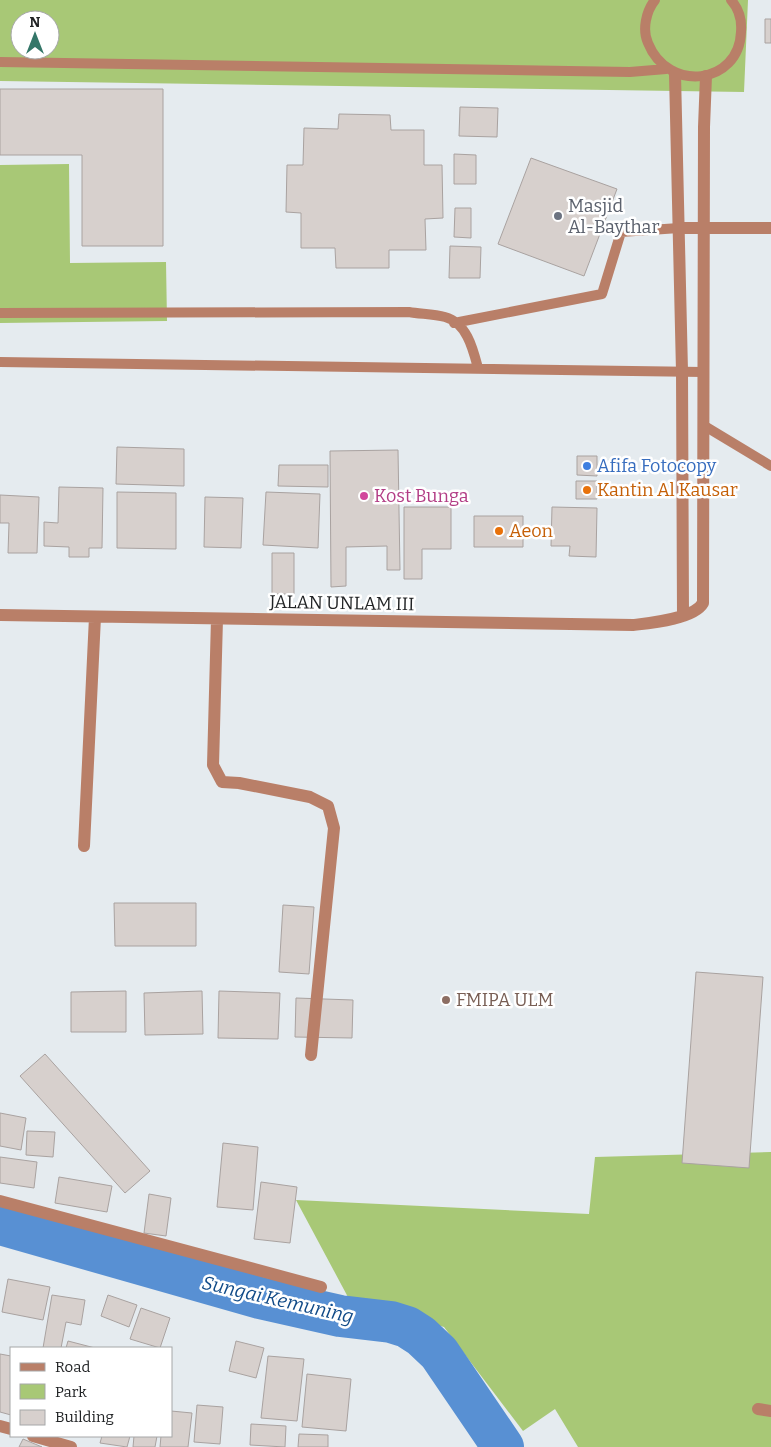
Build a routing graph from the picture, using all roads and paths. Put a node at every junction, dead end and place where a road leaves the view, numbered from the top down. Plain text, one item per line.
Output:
1 (655, 0) edge
2 (731, 0) edge
3 (0, 62) edge
4 (671, 71) junction
5 (706, 76) junction
6 (679, 228) junction
7 (705, 228) junction
8 (771, 228) edge
9 (0, 313) edge
10 (454, 323) junction
11 (0, 362) edge
12 (478, 368) junction
13 (682, 371) junction
14 (703, 372) junction
15 (703, 425) junction
16 (771, 466) edge
17 (0, 615) edge
18 (683, 616) junction
19 (95, 617) junction
20 (217, 618) junction
21 (84, 846) dead end
22 (311, 1055) dead end
23 (0, 1201) edge
24 (321, 1287) dead end
25 (758, 1409) dead end
26 (771, 1411) edge
27 (36, 1437) edge
28 (71, 1447) edge

1 - 4 lane
2 - 5 lane
3 - 4 lane
4 - 5 lane
4 - 6 street
5 - 7 street
6 - 7 street
6 - 10 lane
6 - 13 street
7 - 8 street
7 - 14 street
9 - 10 lane
10 - 12 lane
11 - 12 lane
12 - 13 lane
13 - 14 lane
13 - 18 street
14 - 15 street
15 - 16 lane
15 - 18 street
17 - 19 street, JALAN UNLAM III
18 - 20 street, JALAN UNLAM III
19 - 20 street, JALAN UNLAM III
19 - 21 street
20 - 22 street
23 - 24 street
25 - 26 street
27 - 28 street

